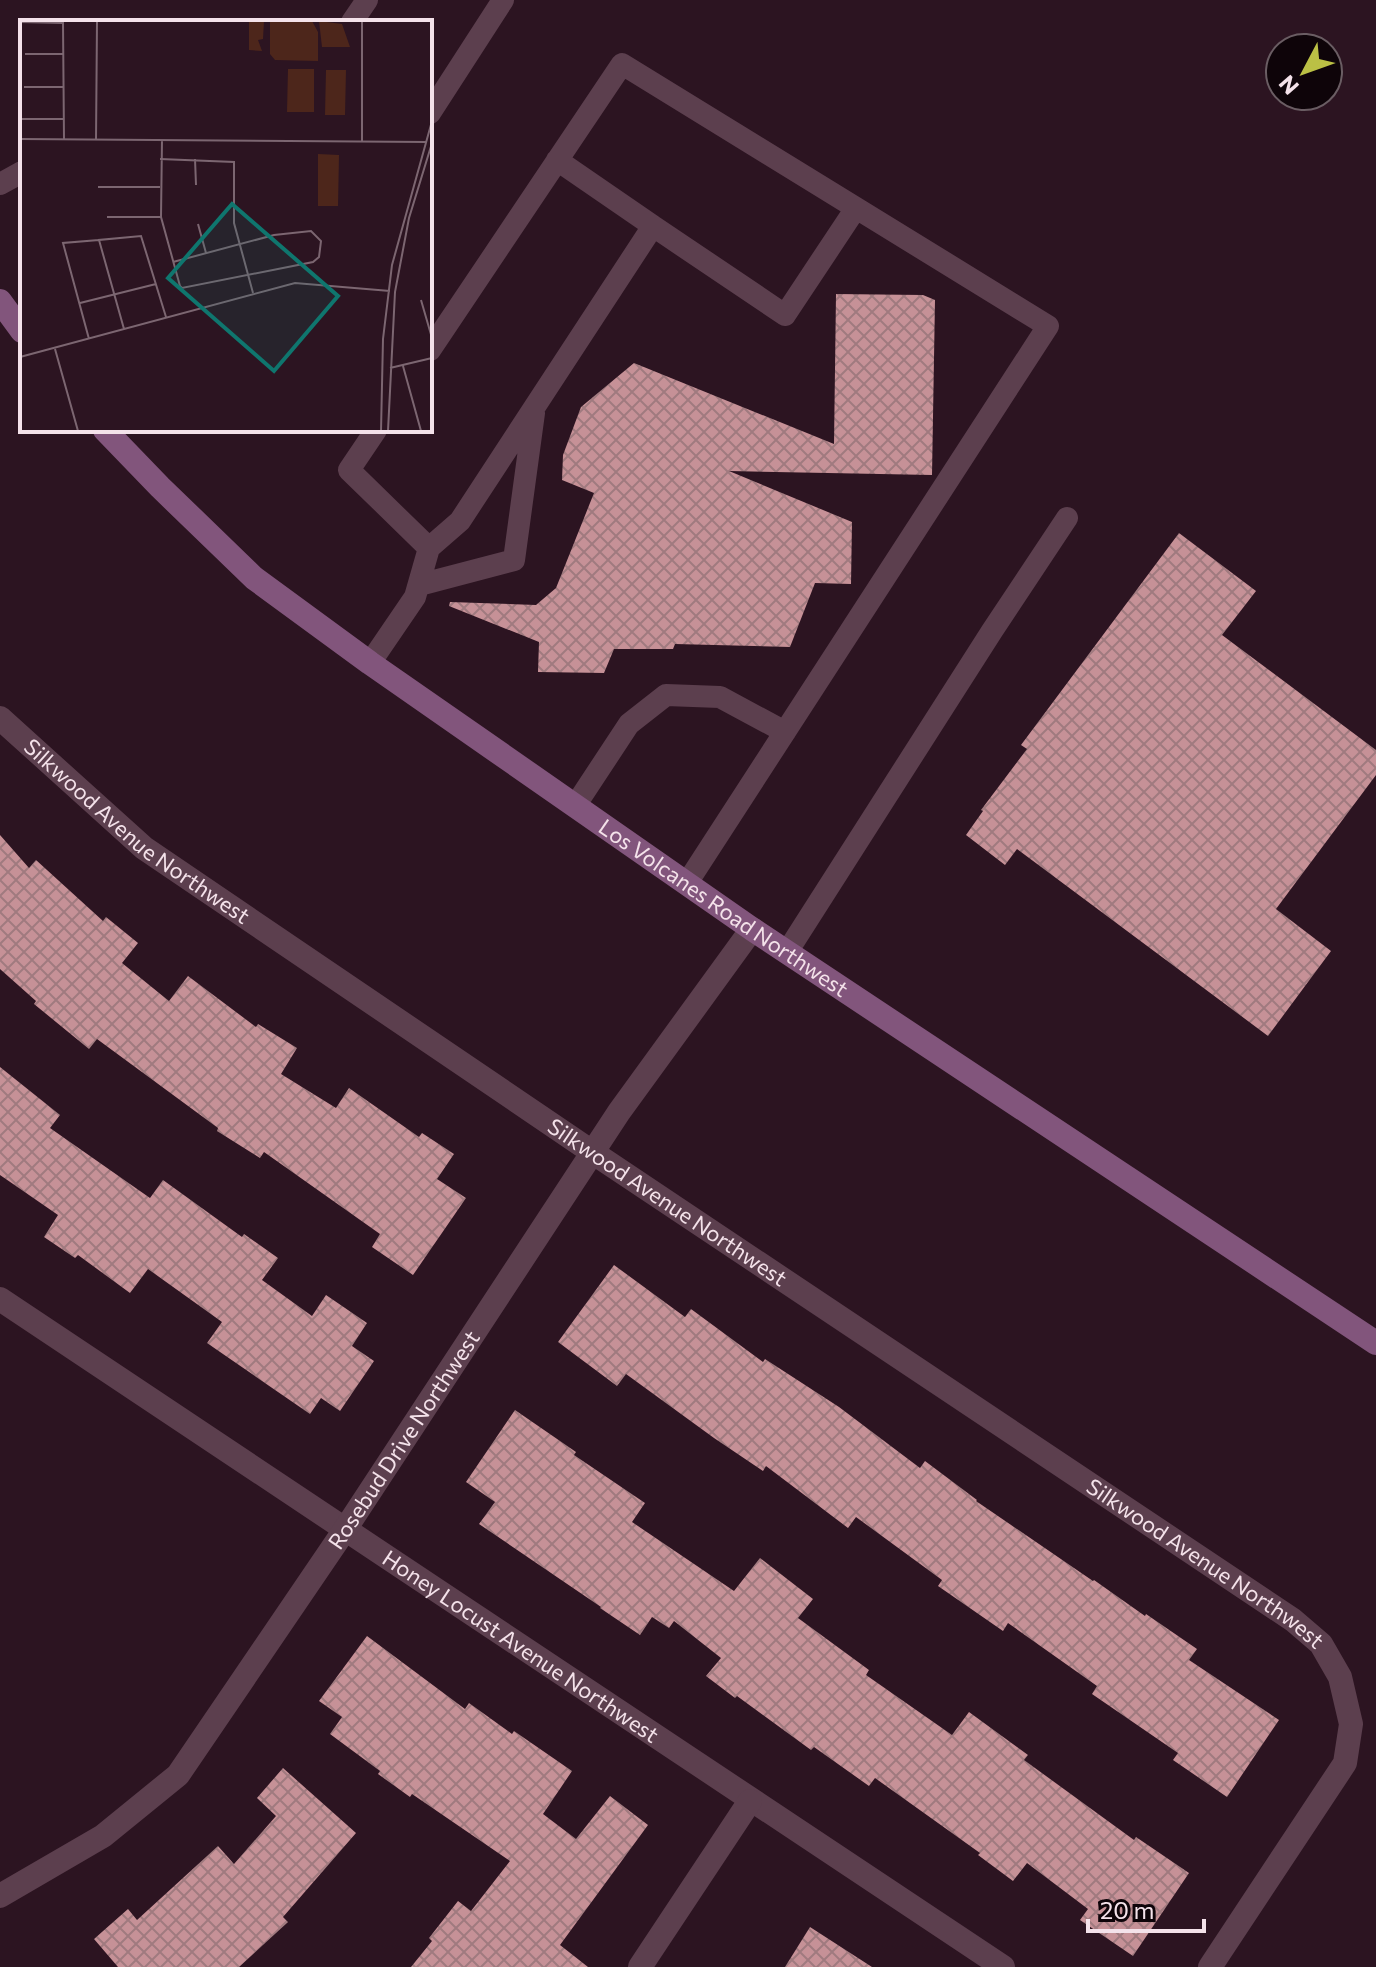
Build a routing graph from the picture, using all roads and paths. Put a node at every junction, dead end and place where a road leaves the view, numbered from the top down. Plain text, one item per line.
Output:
1 (367, 0) edge
2 (503, 0) edge
3 (353, 20) edge
4 (432, 110) edge
5 (557, 160) junction
6 (20, 173) edge
7 (0, 184) edge
8 (856, 208) junction
9 (653, 226) junction
10 (0, 301) edge
11 (20, 328) edge
12 (432, 347) edge
13 (535, 407) junction
14 (107, 432) edge
15 (375, 432) edge
16 (1067, 518) dead end
17 (429, 548) junction
18 (419, 585) junction
19 (370, 663) junction
20 (0, 718) edge
21 (785, 732) junction
22 (575, 806) junction
23 (687, 883) junction
24 (752, 929) junction
25 (787, 952) junction
26 (592, 1152) junction
27 (0, 1299) edge
28 (1376, 1343) edge
29 (346, 1528) junction
30 (750, 1801) junction
31 (0, 1896) edge
32 (640, 1967) edge
33 (1003, 1967) edge
34 (1210, 1967) edge

1 - 3 lane
2 - 4 lane
5 - 8 lane
5 - 9 lane
5 - 12 lane
6 - 7 lane
8 - 9 lane
8 - 21 lane
9 - 13 lane
10 - 11 street
13 - 17 lane
13 - 18 lane
14 - 19 street, Los Volcanes Road Northwest
15 - 17 lane
16 - 25 lane
17 - 18 lane
18 - 19 lane
19 - 22 street, Los Volcanes Road Northwest
20 - 26 street, Silkwood Avenue Northwest
21 - 22 lane
21 - 23 lane
22 - 23 street, Los Volcanes Road Northwest
23 - 24 street, Los Volcanes Road Northwest
24 - 25 street, Los Volcanes Road Northwest
24 - 26 street, Rosebud Drive Northwest
25 - 28 street, Los Volcanes Road Northwest
26 - 29 street, Rosebud Drive Northwest
26 - 34 street, Silkwood Avenue Northwest
27 - 29 street, Honey Locust Avenue Northwest
29 - 30 street, Honey Locust Avenue Northwest
29 - 31 street, Rosebud Drive Northwest
30 - 32 street
30 - 33 street, Honey Locust Avenue Northwest

